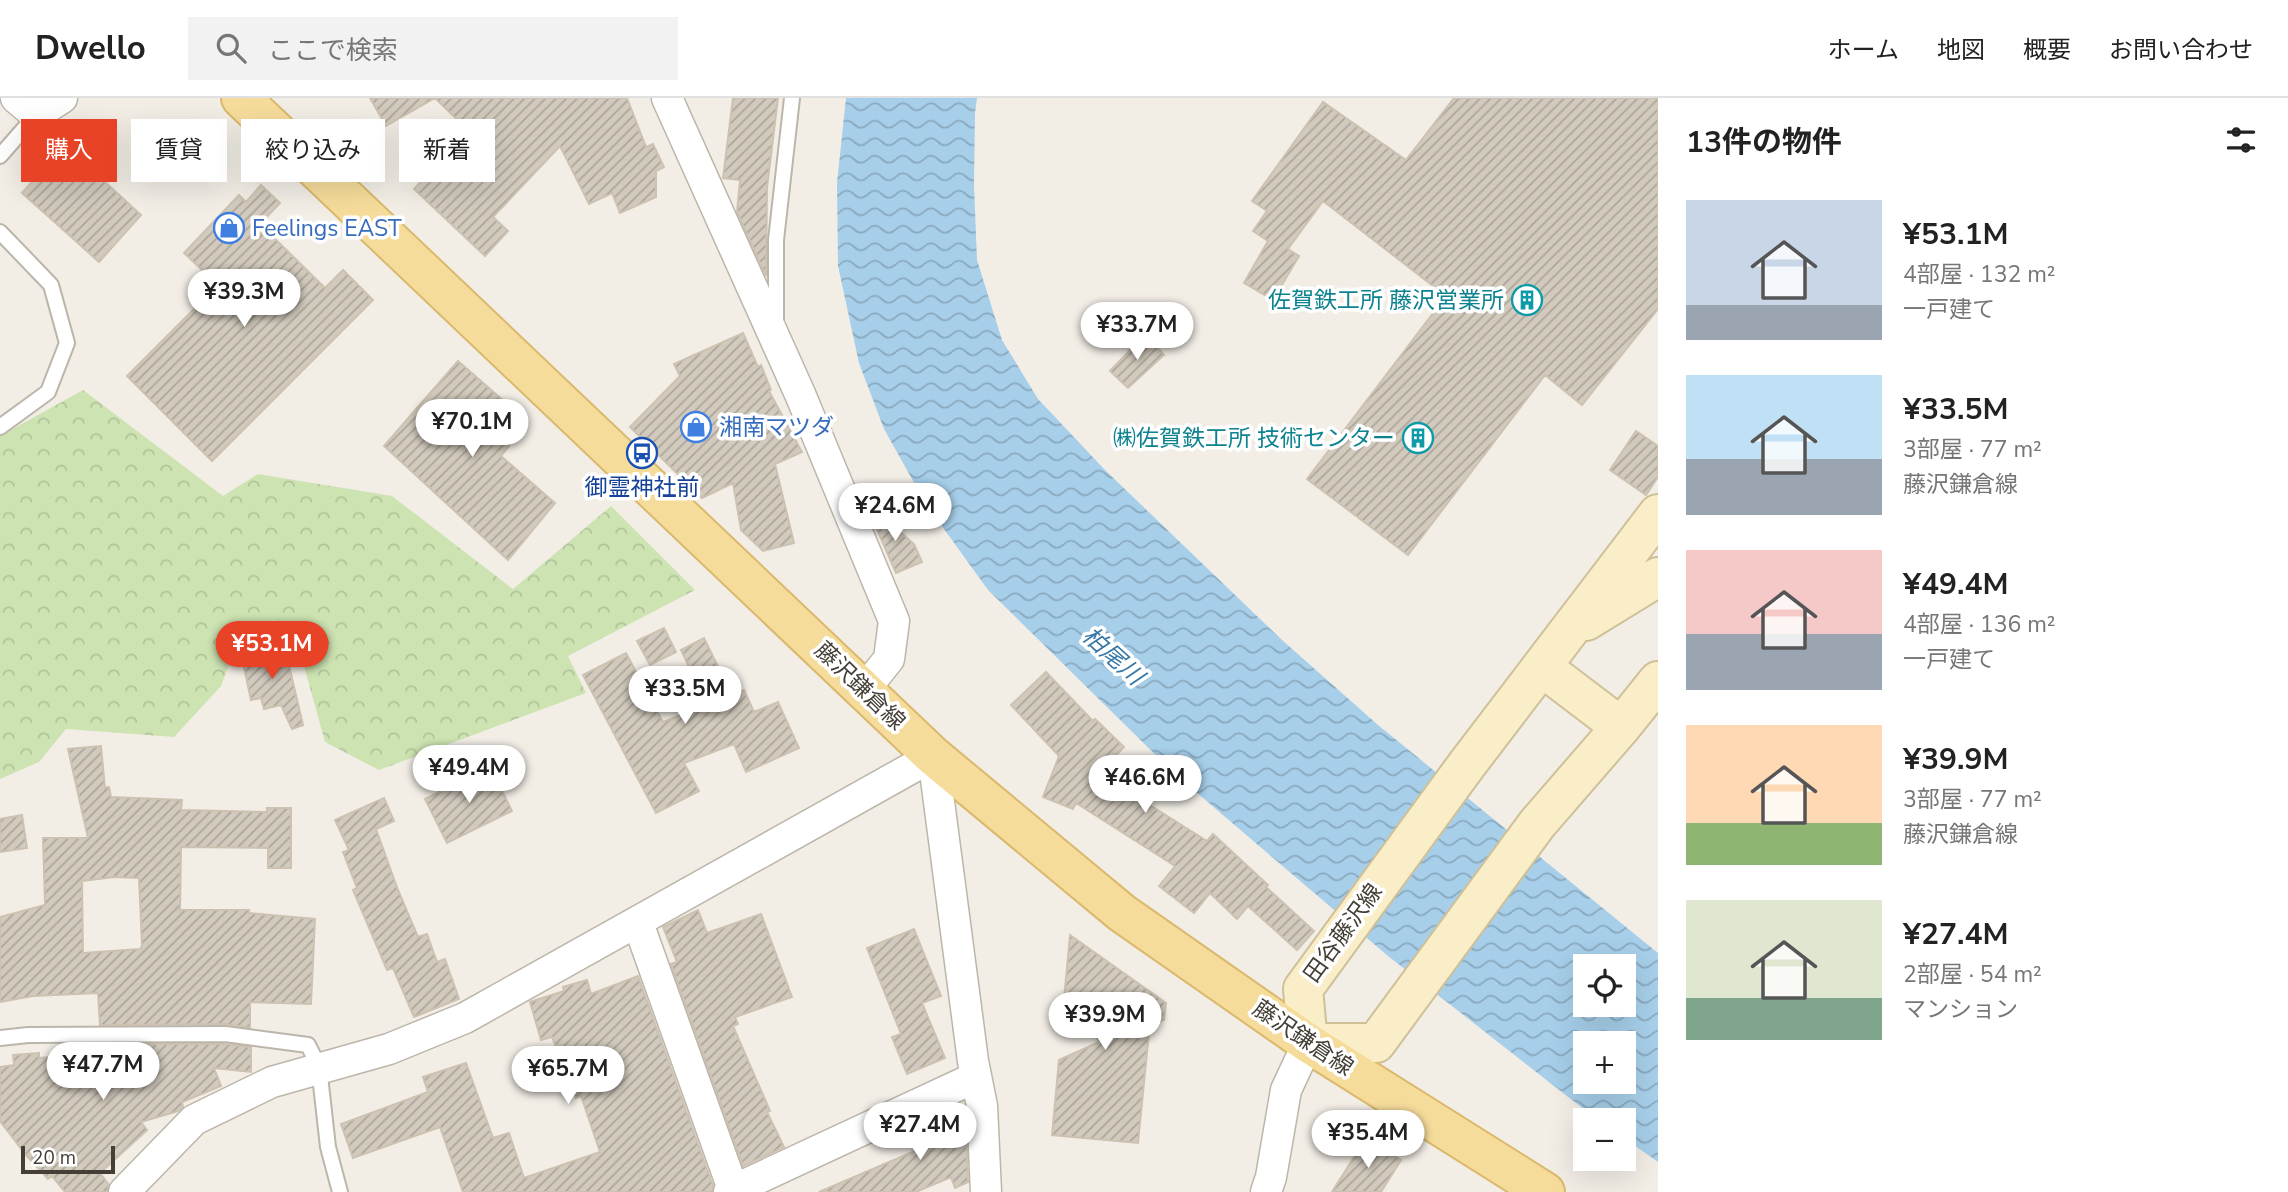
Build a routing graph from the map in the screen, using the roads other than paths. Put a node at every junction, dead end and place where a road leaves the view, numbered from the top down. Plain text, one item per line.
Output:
1 (62, 98) edge
2 (241, 98) edge
3 (667, 98) edge
4 (792, 98) edge
5 (26, 106) edge
6 (0, 156) edge
7 (0, 232) edge
8 (775, 340) junction
9 (0, 427) edge
10 (1658, 514) edge
11 (1658, 578) edge
12 (1569, 631) junction
13 (1542, 667) junction
14 (1658, 681) edge
15 (864, 690) junction
16 (1622, 727) junction
17 (933, 756) junction
18 (638, 923) junction
19 (0, 1038) edge
20 (1308, 1043) junction
21 (319, 1067) junction
22 (976, 1077) junction
23 (1534, 1189) edge
24 (732, 1191) edge
25 (124, 1192) edge
26 (340, 1192) edge
27 (986, 1192) edge
28 (1266, 1192) edge

1 - 5 street
2 - 15 main road, 藤沢鎌倉線
3 - 8 street
4 - 8 lane
5 - 6 lane
7 - 9 lane
8 - 15 street
10 - 12 main road, 田谷藤沢線
11 - 12 main road
12 - 13 main road, 田谷藤沢線
13 - 16 main road
13 - 20 main road, 田谷藤沢線
14 - 16 main road
15 - 17 main road, 藤沢鎌倉線
16 - 20 main road
17 - 18 street
17 - 20 main road, 藤沢鎌倉線
17 - 22 street
18 - 21 street
18 - 24 street
19 - 21 lane
20 - 23 main road, 藤沢鎌倉線
20 - 28 street
21 - 25 street
21 - 26 lane
22 - 24 street
22 - 27 street

